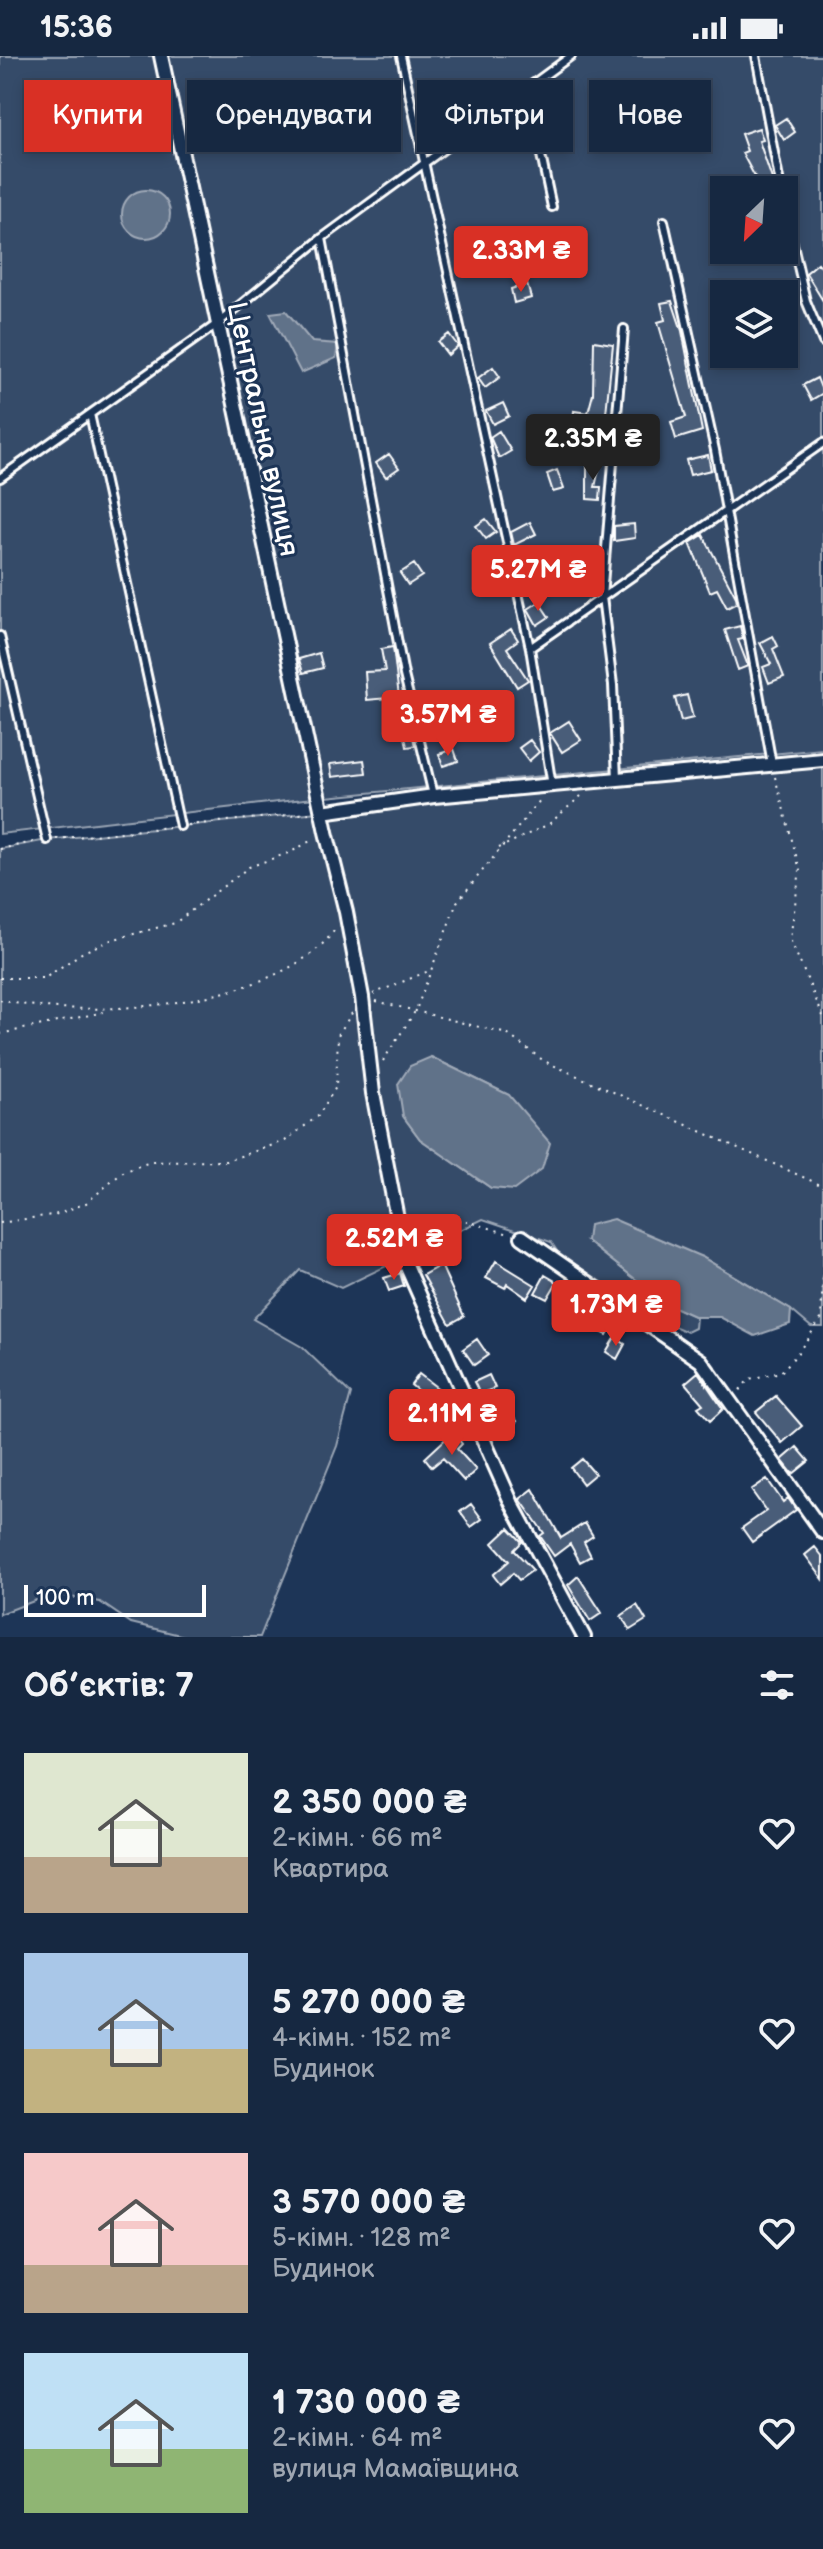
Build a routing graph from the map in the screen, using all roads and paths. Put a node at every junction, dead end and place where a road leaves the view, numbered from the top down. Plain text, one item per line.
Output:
1 (161, 56) edge
2 (401, 56) edge
3 (571, 56) edge
4 (756, 56) edge
5 (539, 80) edge
6 (440, 152) edge
7 (540, 152) edge
8 (424, 164) junction
9 (778, 176) edge
10 (552, 207) dead end
11 (664, 221) dead end
12 (322, 238) junction
13 (798, 264) edge
14 (217, 324) junction
15 (624, 329) dead end
16 (823, 342) edge
17 (90, 414) junction
18 (823, 443) edge
19 (0, 478) edge
20 (726, 511) junction
21 (602, 597) junction
22 (0, 636) edge
23 (530, 648) junction
24 (823, 760) edge
25 (772, 764) junction
26 (617, 779) junction
27 (598, 781) junction
28 (552, 786) junction
29 (434, 796) junction
30 (322, 812) junction
31 (180, 826) junction
32 (326, 832) junction
33 (47, 840) junction
34 (0, 849) edge
35 (498, 849) junction
36 (346, 912) junction
37 (431, 970) junction
38 (0, 978) edge
39 (362, 997) junction
40 (0, 1000) edge
41 (416, 1010) junction
42 (109, 1011) junction
43 (823, 1016) edge
44 (0, 1034) edge
45 (382, 1066) dead end
46 (823, 1186) edge
47 (395, 1216) junction
48 (0, 1223) edge
49 (522, 1237) joint
50 (823, 1274) edge
51 (731, 1402) junction
52 (823, 1532) edge
53 (584, 1637) edge

1 - 14 street, Центральна вулиця
2 - 8 lane
3 - 5 lane
4 - 9 lane
6 - 8 lane
7 - 10 lane
8 - 12 lane
8 - 23 lane
11 - 20 lane
12 - 14 lane
12 - 29 lane
13 - 16 lane
14 - 17 lane
14 - 30 street, Центральна вулиця
15 - 21 lane
17 - 19 lane
17 - 31 lane
18 - 20 lane
20 - 21 lane
20 - 25 lane
21 - 23 lane
21 - 26 lane
22 - 33 lane
23 - 28 lane
24 - 25 street
25 - 26 street
25 - 43 path
26 - 27 street
27 - 28 street
27 - 35 path
28 - 29 street
28 - 35 path
29 - 30 street
30 - 31 path
30 - 32 street, Центральна вулиця
31 - 33 path
32 - 36 street, Центральна вулиця
32 - 38 path
33 - 34 path
35 - 37 path
36 - 39 street, Центральна вулиця
36 - 42 path
37 - 39 path
37 - 41 path
39 - 41 path
39 - 47 street, Центральна вулиця
39 - 48 path
40 - 42 path
41 - 45 path
41 - 46 path
42 - 44 path
47 - 49 path
47 - 53 street, Центральна вулиця
49 - 51 street
50 - 51 path
51 - 52 street

